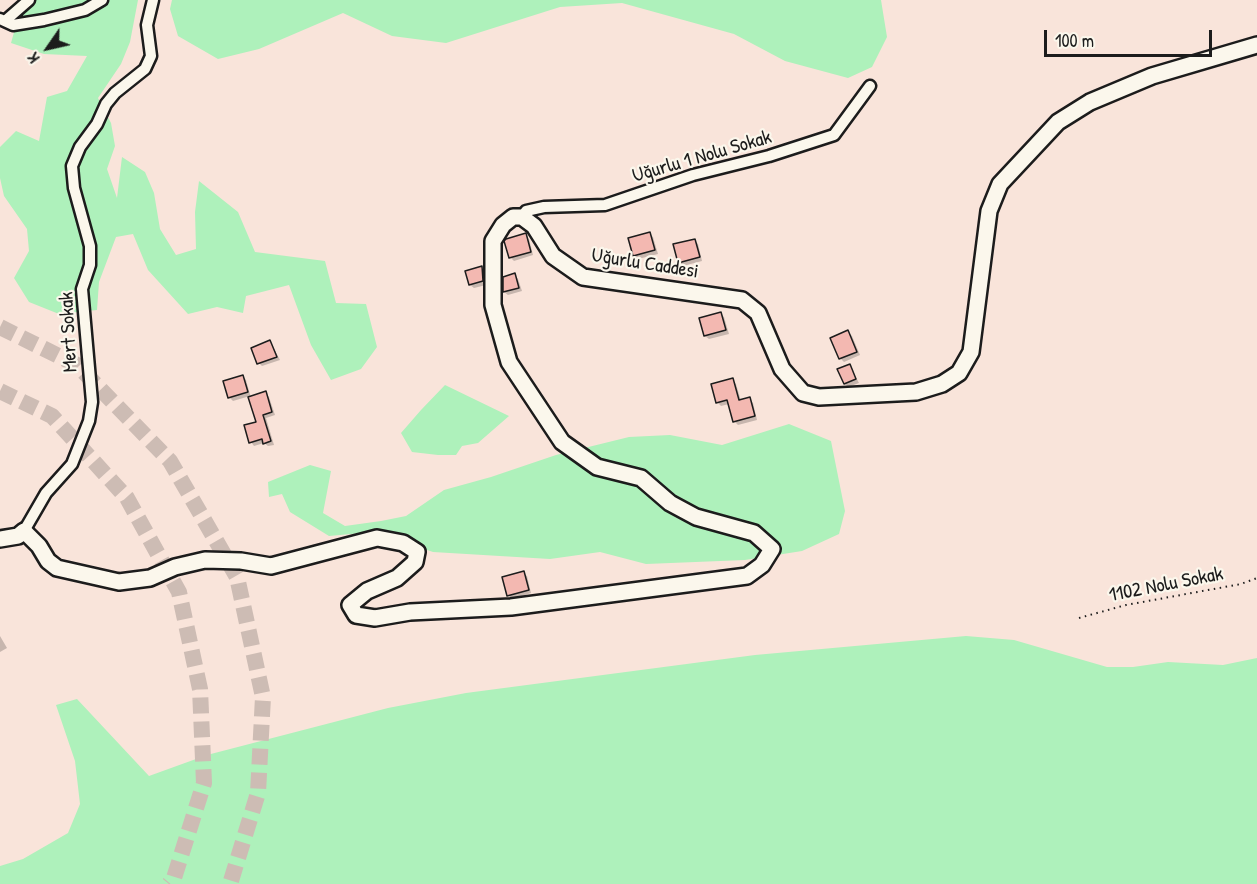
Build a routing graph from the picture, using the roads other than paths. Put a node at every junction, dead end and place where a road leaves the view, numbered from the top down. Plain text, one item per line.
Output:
1 (29, 0) edge
2 (102, 0) edge
3 (153, 0) edge
4 (3, 20) edge
5 (1257, 45) edge
6 (870, 86) dead end
7 (522, 217) junction
8 (24, 531) junction
9 (0, 539) edge

1 - 4 street
2 - 4 street
3 - 8 street, Mert Sokak
5 - 7 street, Uğurlu Caddesi
6 - 7 street, Uğurlu 1 Nolu Sokak
7 - 8 street
8 - 9 street

